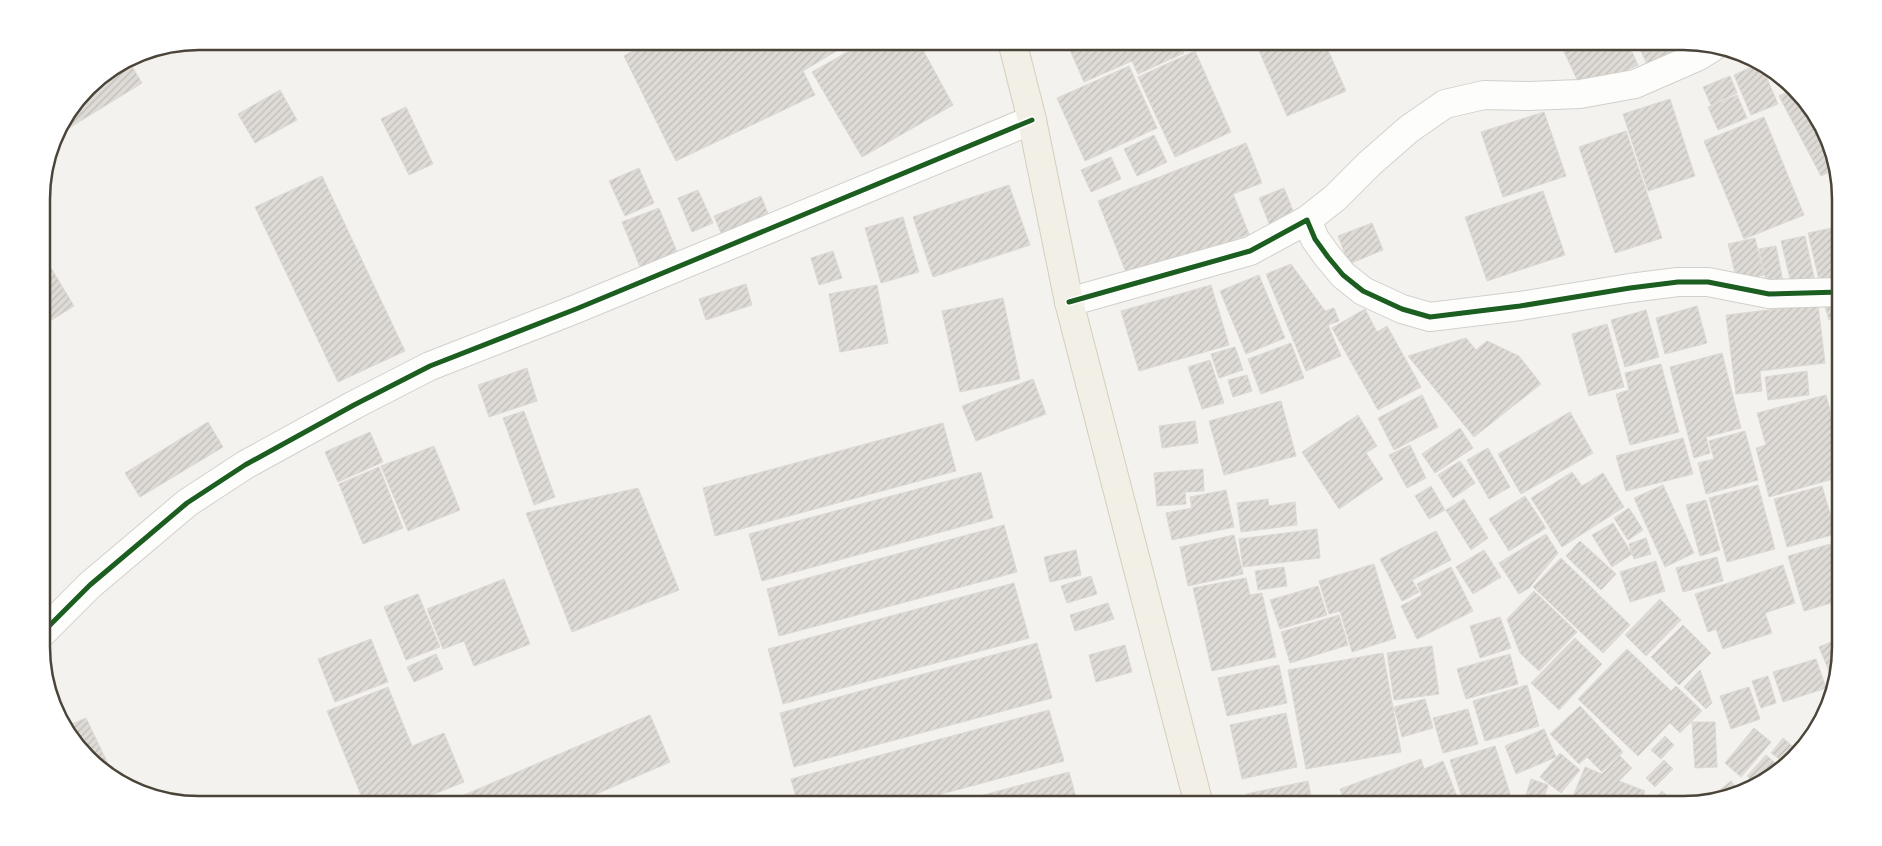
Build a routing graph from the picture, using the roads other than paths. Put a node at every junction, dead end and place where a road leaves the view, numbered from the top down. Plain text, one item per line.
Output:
1 (1014, 50) edge
2 (1706, 52) edge
3 (1032, 120) junction
4 (1308, 220) junction
5 (1832, 292) edge
6 (1069, 302) junction
7 (50, 625) edge
8 (1197, 796) edge

1 - 3 main road
2 - 4 street
3 - 6 main road
3 - 7 street
4 - 5 street
4 - 6 street
6 - 8 main road

